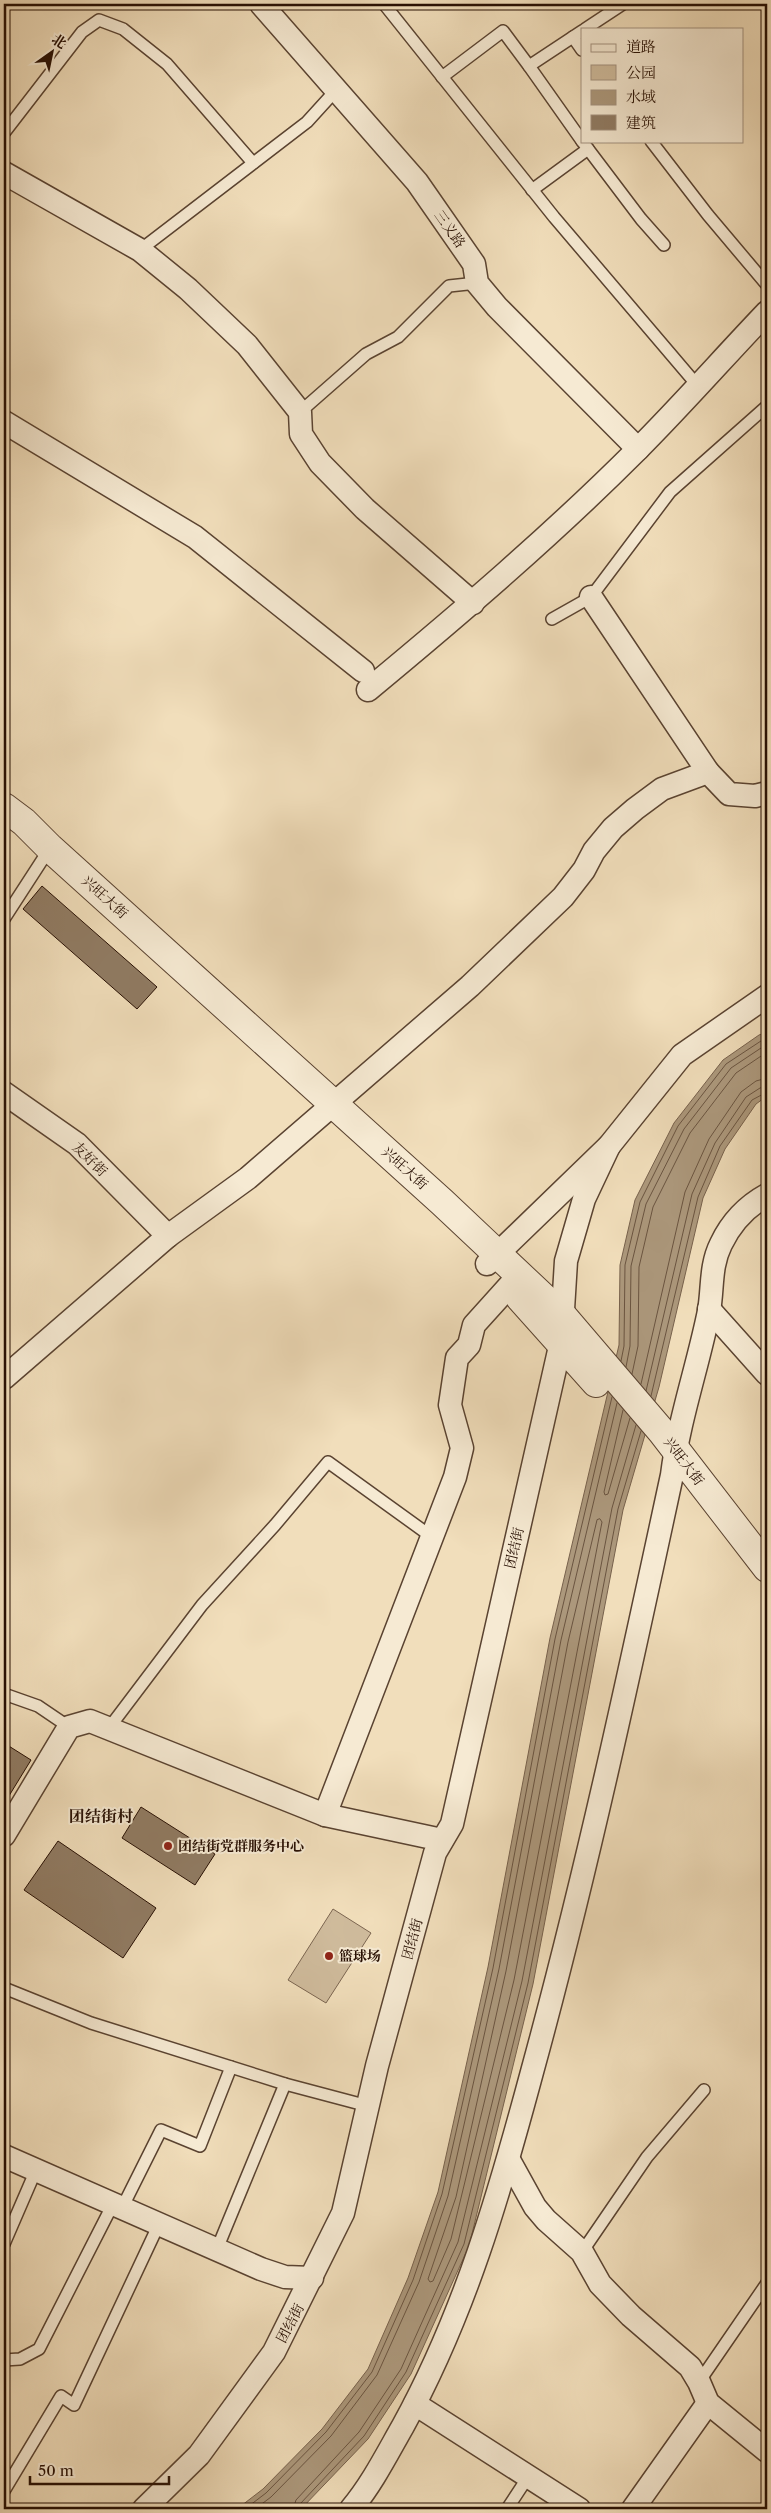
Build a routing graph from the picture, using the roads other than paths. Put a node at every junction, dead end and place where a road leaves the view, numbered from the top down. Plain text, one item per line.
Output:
1 (261, 4) edge
2 (384, 4) edge
3 (623, 4) edge
4 (586, 28) edge
5 (580, 32) edge
6 (529, 66) junction
7 (442, 77) junction
8 (336, 89) junction
9 (4, 133) edge
10 (581, 140) edge
11 (652, 142) edge
12 (584, 144) edge
13 (254, 163) junction
14 (4, 173) edge
15 (532, 190) junction
16 (664, 245) dead end
17 (140, 250) junction
18 (477, 283) junction
19 (767, 285) edge
20 (767, 312) edge
21 (697, 385) junction
22 (767, 406) edge
23 (300, 412) junction
24 (4, 422) edge
25 (638, 450) junction
26 (591, 597) junction
27 (473, 603) junction
28 (552, 619) dead end
29 (708, 772) junction
30 (767, 793) edge
31 (4, 807) edge
32 (4, 827) edge
33 (46, 852) junction
34 (4, 919) edge
35 (767, 996) edge
36 (4, 1093) edge
37 (328, 1108) junction
38 (609, 1146) junction
39 (767, 1195) edge
40 (168, 1236) junction
41 (492, 1259) junction
42 (514, 1280) junction
43 (709, 1309) junction
44 (568, 1336) junction
45 (767, 1374) edge
46 (4, 1378) edge
47 (666, 1452) junction
48 (432, 1538) junction
49 (767, 1568) edge
50 (767, 1588) edge
51 (4, 1694) edge
52 (69, 1727) junction
53 (109, 1728) junction
54 (325, 1815) junction
55 (4, 1835) edge
56 (442, 1840) junction
57 (4, 1988) edge
58 (231, 2067) junction
59 (285, 2084) junction
60 (704, 2090) dead end
61 (368, 2106) junction
62 (4, 2156) edge
63 (508, 2160) junction
64 (36, 2170) junction
65 (117, 2206) junction
66 (159, 2224) junction
67 (4, 2244) edge
68 (217, 2249) junction
69 (582, 2252) junction
70 (312, 2278) junction
71 (767, 2283) edge
72 (4, 2360) edge
73 (700, 2382) junction
74 (708, 2403) junction
75 (415, 2404) junction
76 (767, 2451) edge
77 (528, 2477) junction
78 (4, 2491) edge
79 (144, 2509) edge
80 (351, 2509) edge
81 (507, 2509) edge
82 (578, 2509) edge
83 (633, 2509) edge

1 - 8 street, 三义路
2 - 7 lane
3 - 4 lane
5 - 6 lane
6 - 7 lane
6 - 10 lane
7 - 15 lane
8 - 13 lane
8 - 18 street, 三义路
9 - 13 lane
11 - 19 lane
12 - 15 lane
12 - 16 lane
13 - 17 lane
14 - 17 street
15 - 21 lane
17 - 23 street
18 - 23 lane
18 - 25 street, 三义路
20 - 21 street
21 - 25 street
22 - 26 lane
23 - 27 street
24 - 27 street
25 - 27 street
26 - 28 lane
26 - 29 street
29 - 30 street
29 - 37 street
31 - 33 street, 兴旺大街
32 - 33 street, 兴旺大街
33 - 34 lane
33 - 37 street, 兴旺大街
35 - 38 street
36 - 40 street, 友好街
37 - 40 street
37 - 41 street, 兴旺大街
38 - 41 street
38 - 44 street, 团结街
39 - 43 street
40 - 46 street
41 - 42 street, 兴旺大街
42 - 44 street, 兴旺大街
42 - 48 street
43 - 45 street
43 - 47 street
44 - 47 street, 兴旺大街
44 - 56 street, 团结街
47 - 49 street, 兴旺大街
47 - 50 street, 兴旺大街
47 - 63 street
48 - 53 lane
48 - 54 street
51 - 52 lane
52 - 53 street
52 - 55 street
53 - 54 street
54 - 56 street
56 - 61 street, 团结街
57 - 58 lane
58 - 59 lane
58 - 65 lane
59 - 61 lane
59 - 68 lane
60 - 69 lane
61 - 70 street, 团结街
62 - 64 street
63 - 69 street
63 - 75 street
64 - 65 street
64 - 67 lane
65 - 66 street
65 - 72 lane
66 - 68 street
66 - 78 lane
68 - 70 street
69 - 73 street
70 - 79 street, 团结街
71 - 73 lane
73 - 74 street
74 - 76 street
74 - 83 street
75 - 77 street
75 - 80 street
77 - 81 lane
77 - 82 street

